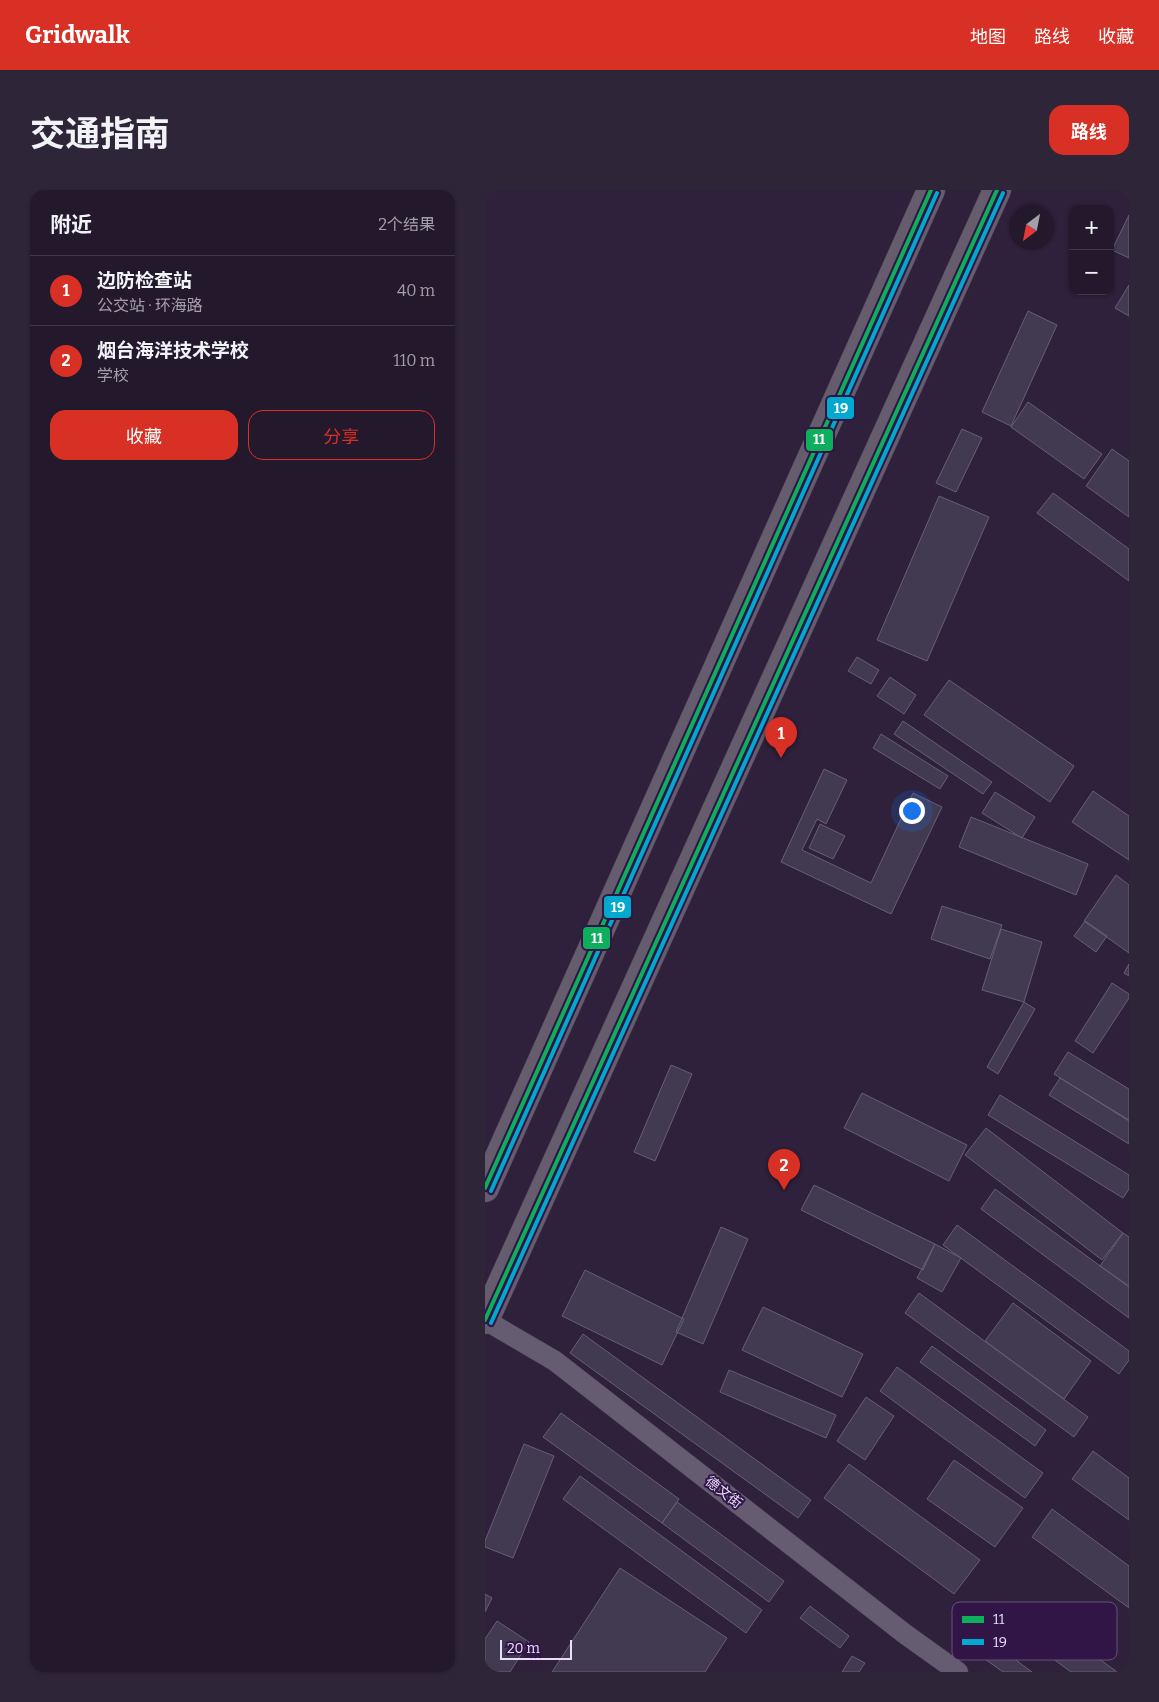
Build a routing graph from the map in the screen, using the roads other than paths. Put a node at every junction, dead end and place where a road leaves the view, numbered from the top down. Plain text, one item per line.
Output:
1 (931, 190) edge
2 (997, 190) edge
3 (485, 1188) edge
4 (485, 1320) edge
5 (957, 1672) edge

1 - 3 main road
2 - 4 main road
4 - 5 street, 德文街

